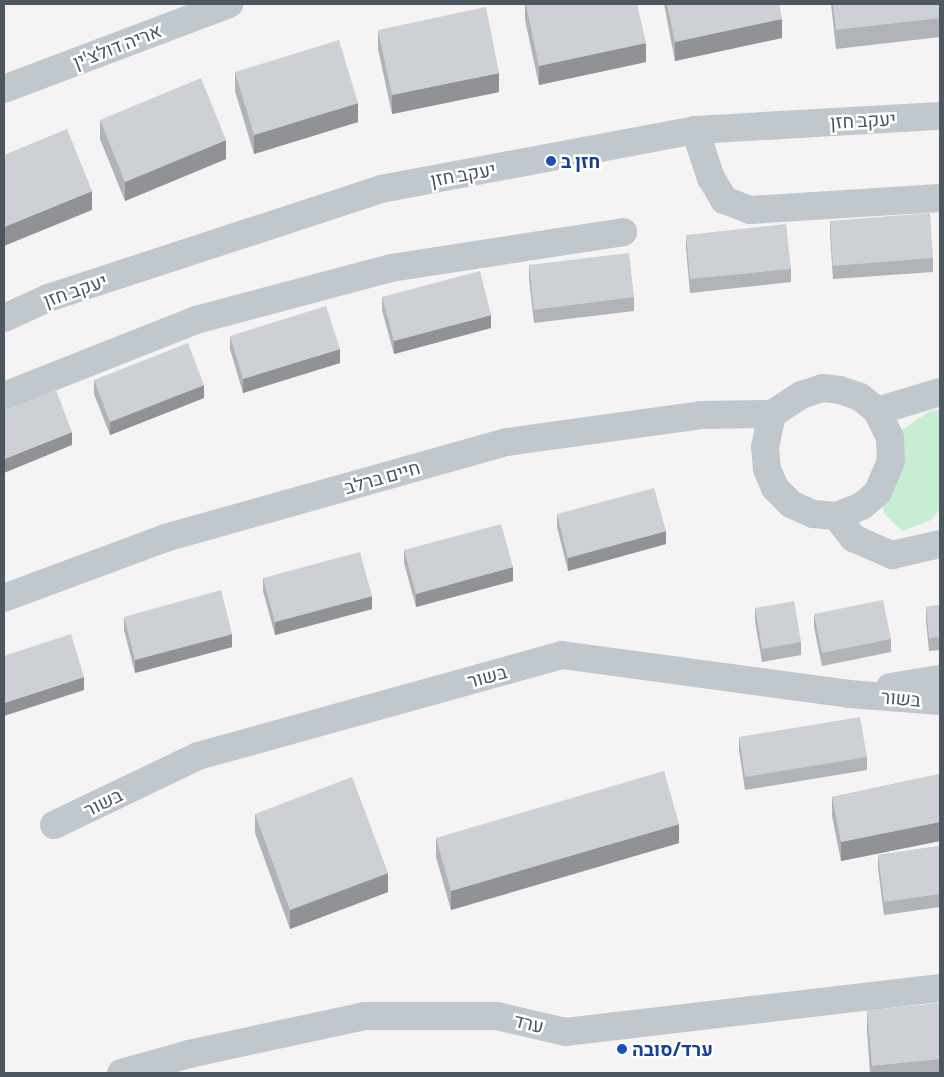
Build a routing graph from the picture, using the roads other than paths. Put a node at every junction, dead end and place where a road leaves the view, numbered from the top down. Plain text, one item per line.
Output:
1 (230, 4) edge
2 (4, 88) edge
3 (940, 116) edge
4 (696, 130) junction
5 (940, 198) edge
6 (623, 232) dead end
7 (4, 318) edge
8 (940, 392) edge
9 (4, 396) edge
10 (877, 411) junction
11 (772, 414) junction
12 (836, 516) junction
13 (940, 544) edge
14 (4, 598) edge
15 (940, 679) edge
16 (849, 694) junction
17 (940, 702) edge
18 (54, 825) dead end
19 (940, 988) edge
20 (121, 1073) edge

1 - 2 street, אריה דולצ'ין
3 - 4 street, יעקב חזן
4 - 5 street
4 - 7 street, יעקב חזן
6 - 9 street
8 - 10 street
10 - 11 street
10 - 12 street
11 - 12 street
11 - 14 street, חיים ברלב
12 - 13 street
15 - 16 street
16 - 17 street, בשור
16 - 18 street, בשור
19 - 20 street, ערד

